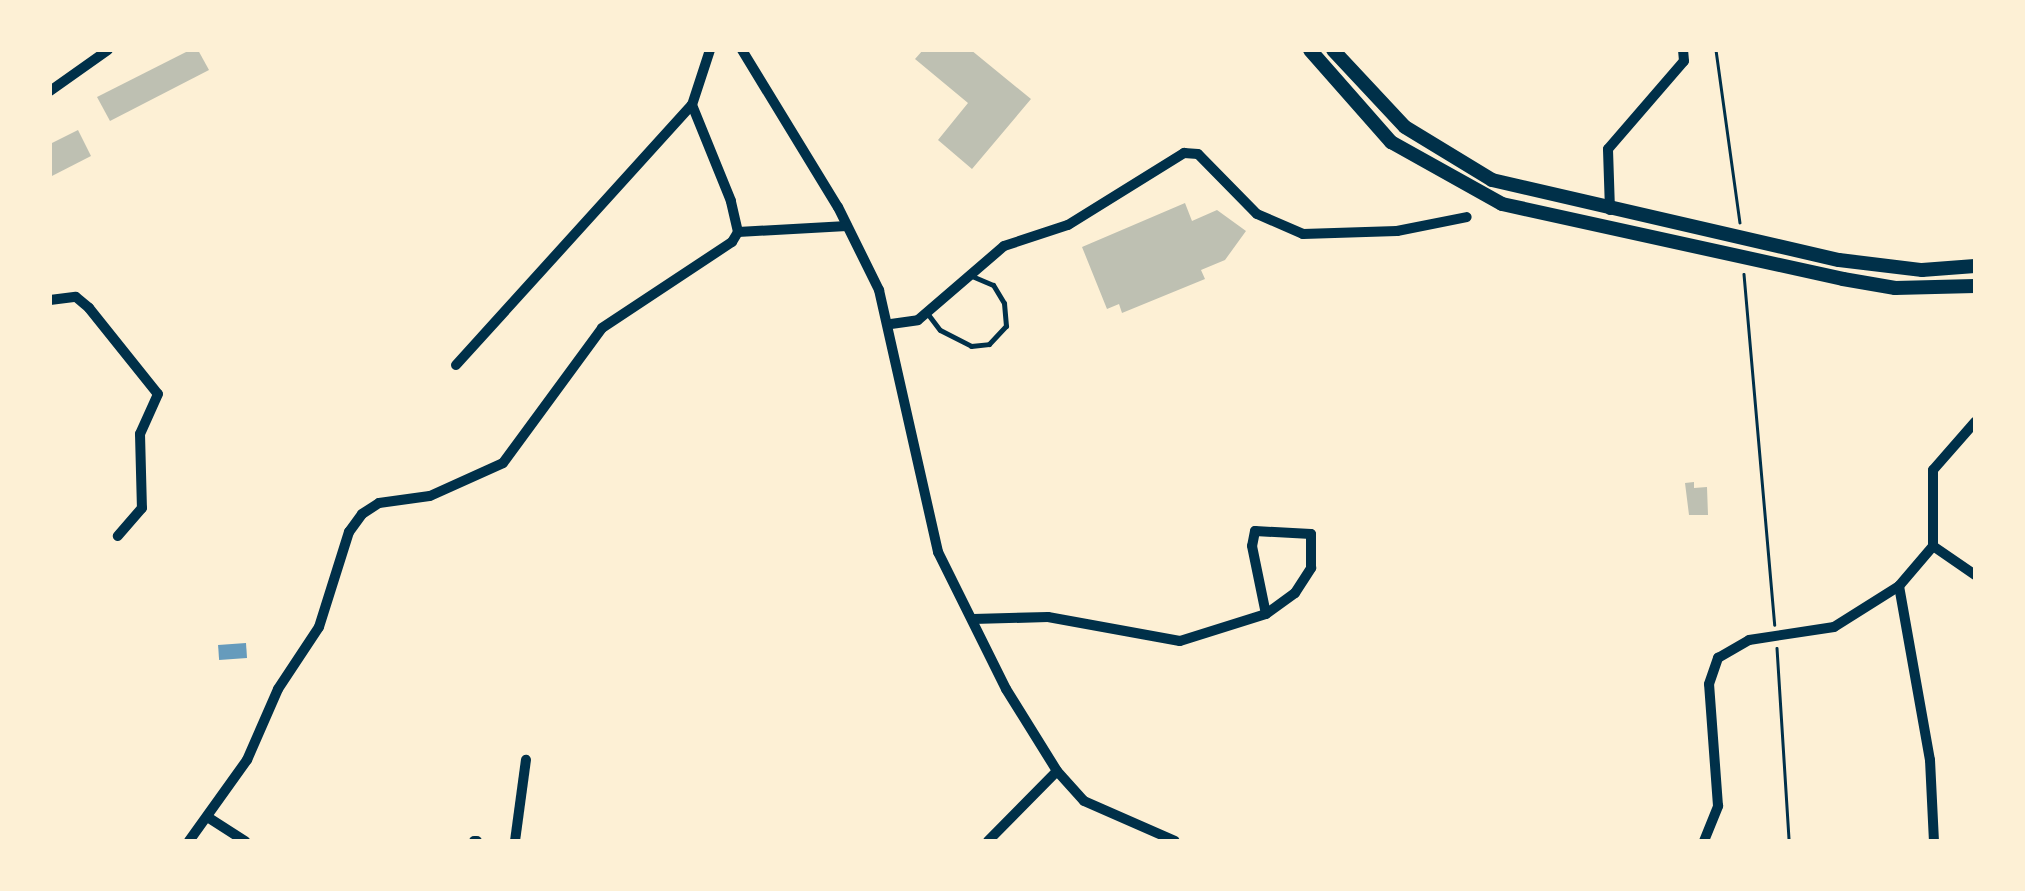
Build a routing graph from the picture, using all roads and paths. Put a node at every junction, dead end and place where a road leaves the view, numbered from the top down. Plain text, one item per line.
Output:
1 (108, 50) edge
2 (710, 50) edge
3 (742, 50) edge
4 (1310, 50) edge
5 (1333, 50) edge
6 (1684, 50) edge
7 (1716, 50) edge
8 (50, 91) edge
9 (692, 105) junction
10 (1610, 210) junction
11 (1466, 217) dead end
12 (847, 226) junction
13 (1741, 226) dead end
14 (738, 232) junction
15 (1975, 266) edge
16 (1744, 272) dead end
17 (970, 275) junction
18 (1975, 286) edge
19 (50, 300) edge
20 (928, 312) junction
21 (891, 324) junction
22 (456, 365) dead end
23 (1975, 422) edge
24 (118, 536) dead end
25 (1933, 546) junction
26 (1975, 575) edge
27 (1898, 586) junction
28 (1266, 614) junction
29 (973, 619) junction
30 (1776, 629) dead end
31 (1777, 648) dead end
32 (526, 760) dead end
33 (1057, 771) junction
34 (209, 818) junction
35 (189, 841) edge
36 (244, 841) edge
37 (515, 841) edge
38 (988, 841) edge
39 (1175, 841) edge
40 (1704, 841) edge
41 (1790, 841) edge
42 (1934, 841) edge

1 - 8 street
2 - 9 street
3 - 12 street
4 - 18 main road
5 - 10 main road
6 - 10 street
7 - 13 path
9 - 14 street
9 - 22 street
10 - 15 main road
11 - 17 street
12 - 14 street
12 - 21 street
14 - 34 street
16 - 30 path
17 - 20 street
17 - 20 lane
19 - 24 street
20 - 21 street
21 - 29 street
23 - 25 street
25 - 26 street
25 - 27 street
27 - 40 street
27 - 42 street
28 - 28 street
28 - 29 street
29 - 33 street
31 - 41 path
32 - 37 street
33 - 38 street
33 - 39 street
34 - 35 street
34 - 36 street

